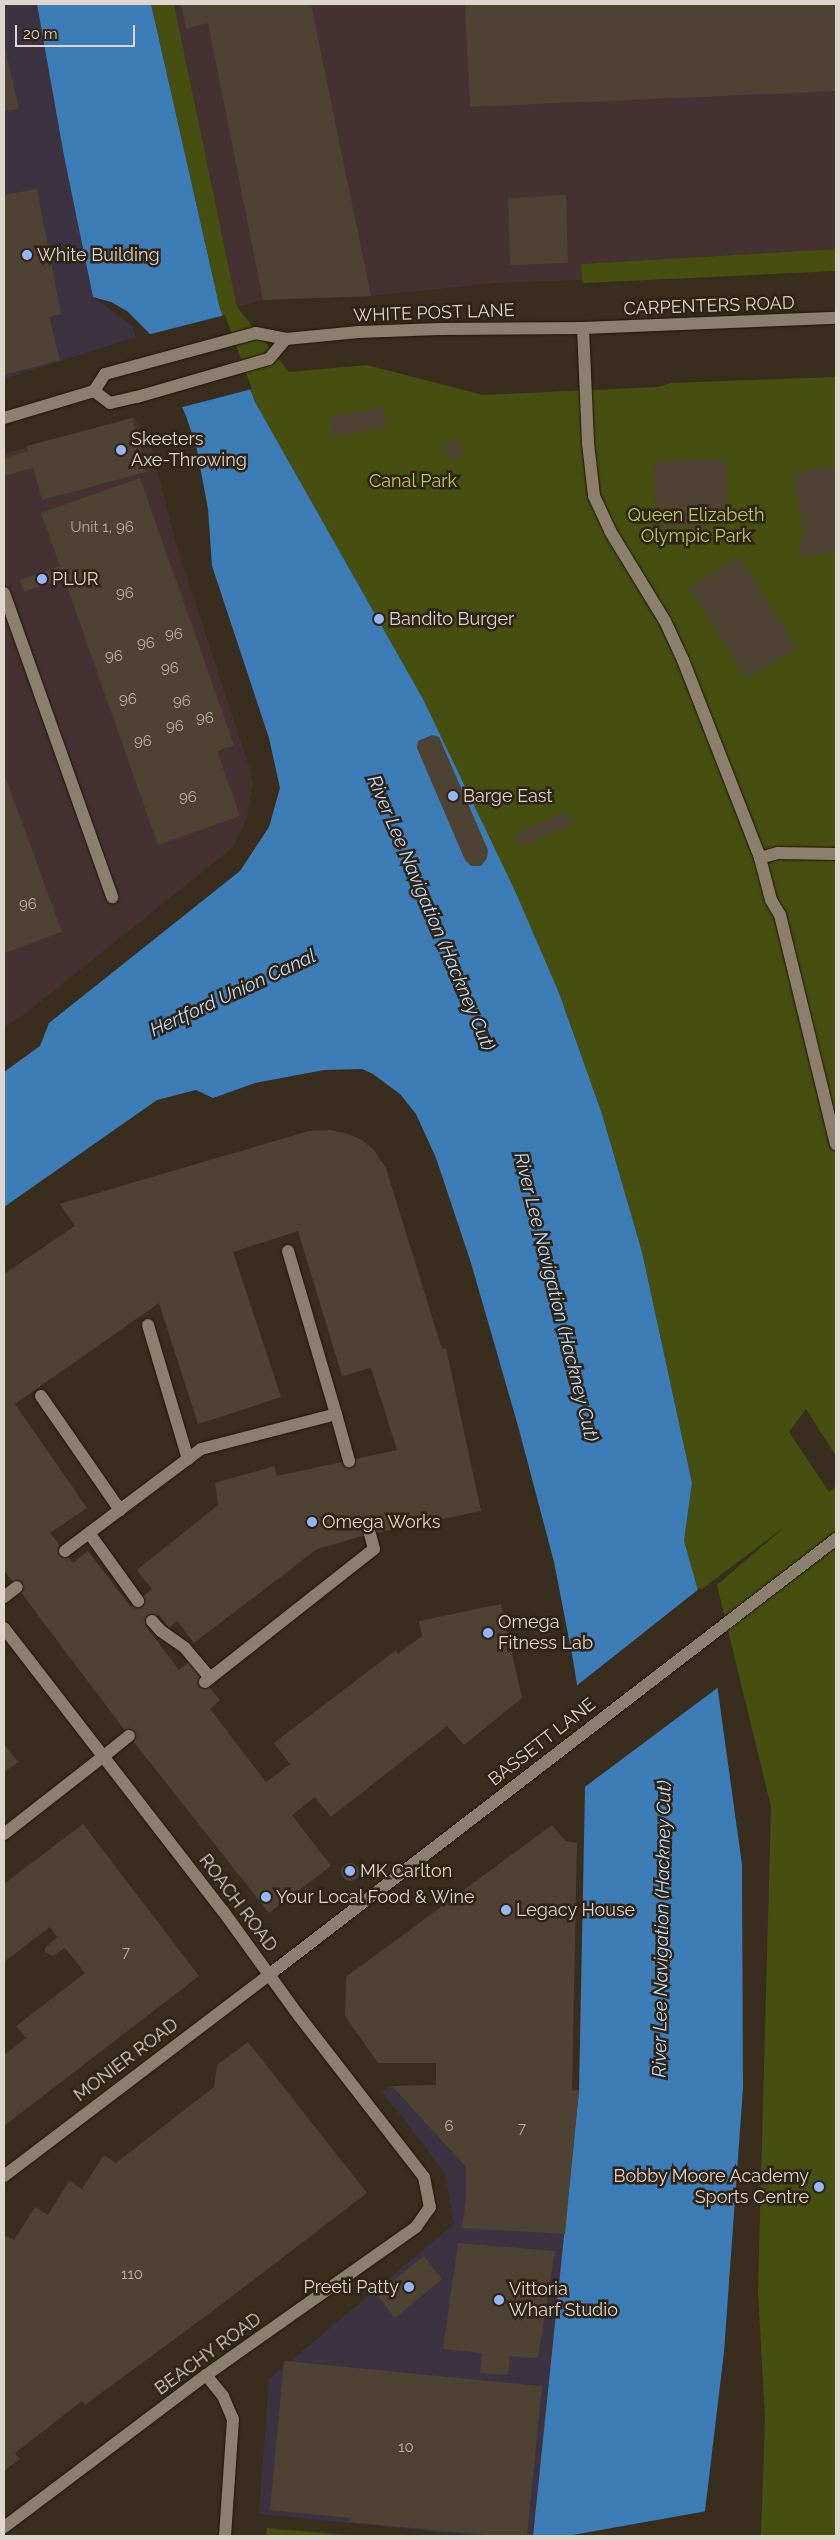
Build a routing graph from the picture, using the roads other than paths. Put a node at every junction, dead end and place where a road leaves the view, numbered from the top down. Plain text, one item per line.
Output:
1 (836, 318) edge
2 (583, 328) junction
3 (286, 339) junction
4 (94, 391) junction
5 (4, 418) edge
6 (4, 593) edge
7 (836, 854) edge
8 (760, 858) junction
9 (112, 897) dead end
10 (836, 1144) edge
11 (288, 1251) dead end
12 (148, 1324) dead end
13 (41, 1396) dead end
14 (336, 1414) junction
15 (188, 1459) junction
16 (349, 1461) dead end
17 (120, 1510) junction
18 (89, 1533) junction
19 (370, 1534) dead end
20 (836, 1539) edge
21 (64, 1551) dead end
22 (17, 1587) dead end
23 (4, 1597) edge
24 (138, 1601) dead end
25 (152, 1620) dead end
26 (4, 1628) edge
27 (129, 1736) dead end
28 (104, 1756) junction
29 (4, 1834) edge
30 (270, 1974) junction
31 (4, 2176) edge
32 (430, 2207) joint
33 (206, 2376) junction
34 (4, 2527) edge
35 (225, 2536) edge

1 - 2 street, CARPENTERS ROAD
2 - 3 street, WHITE POST LANE
2 - 8 street
3 - 4 street, WHITE POST LANE
3 - 4 street
4 - 5 street
6 - 9 street
7 - 8 street
8 - 10 street
11 - 14 street
12 - 15 street
13 - 17 street
14 - 15 street
14 - 16 street
15 - 17 street
17 - 18 street
18 - 21 street
18 - 24 street
19 - 25 street
20 - 30 street, BASSETT LANE
22 - 23 street
26 - 28 street, ROACH ROAD
27 - 28 street
28 - 29 street
28 - 30 street, ROACH ROAD
30 - 31 street, MONIER ROAD
30 - 32 street, ROACH ROAD
32 - 33 street, BEACHY ROAD
33 - 34 street, BEACHY ROAD
33 - 35 street

